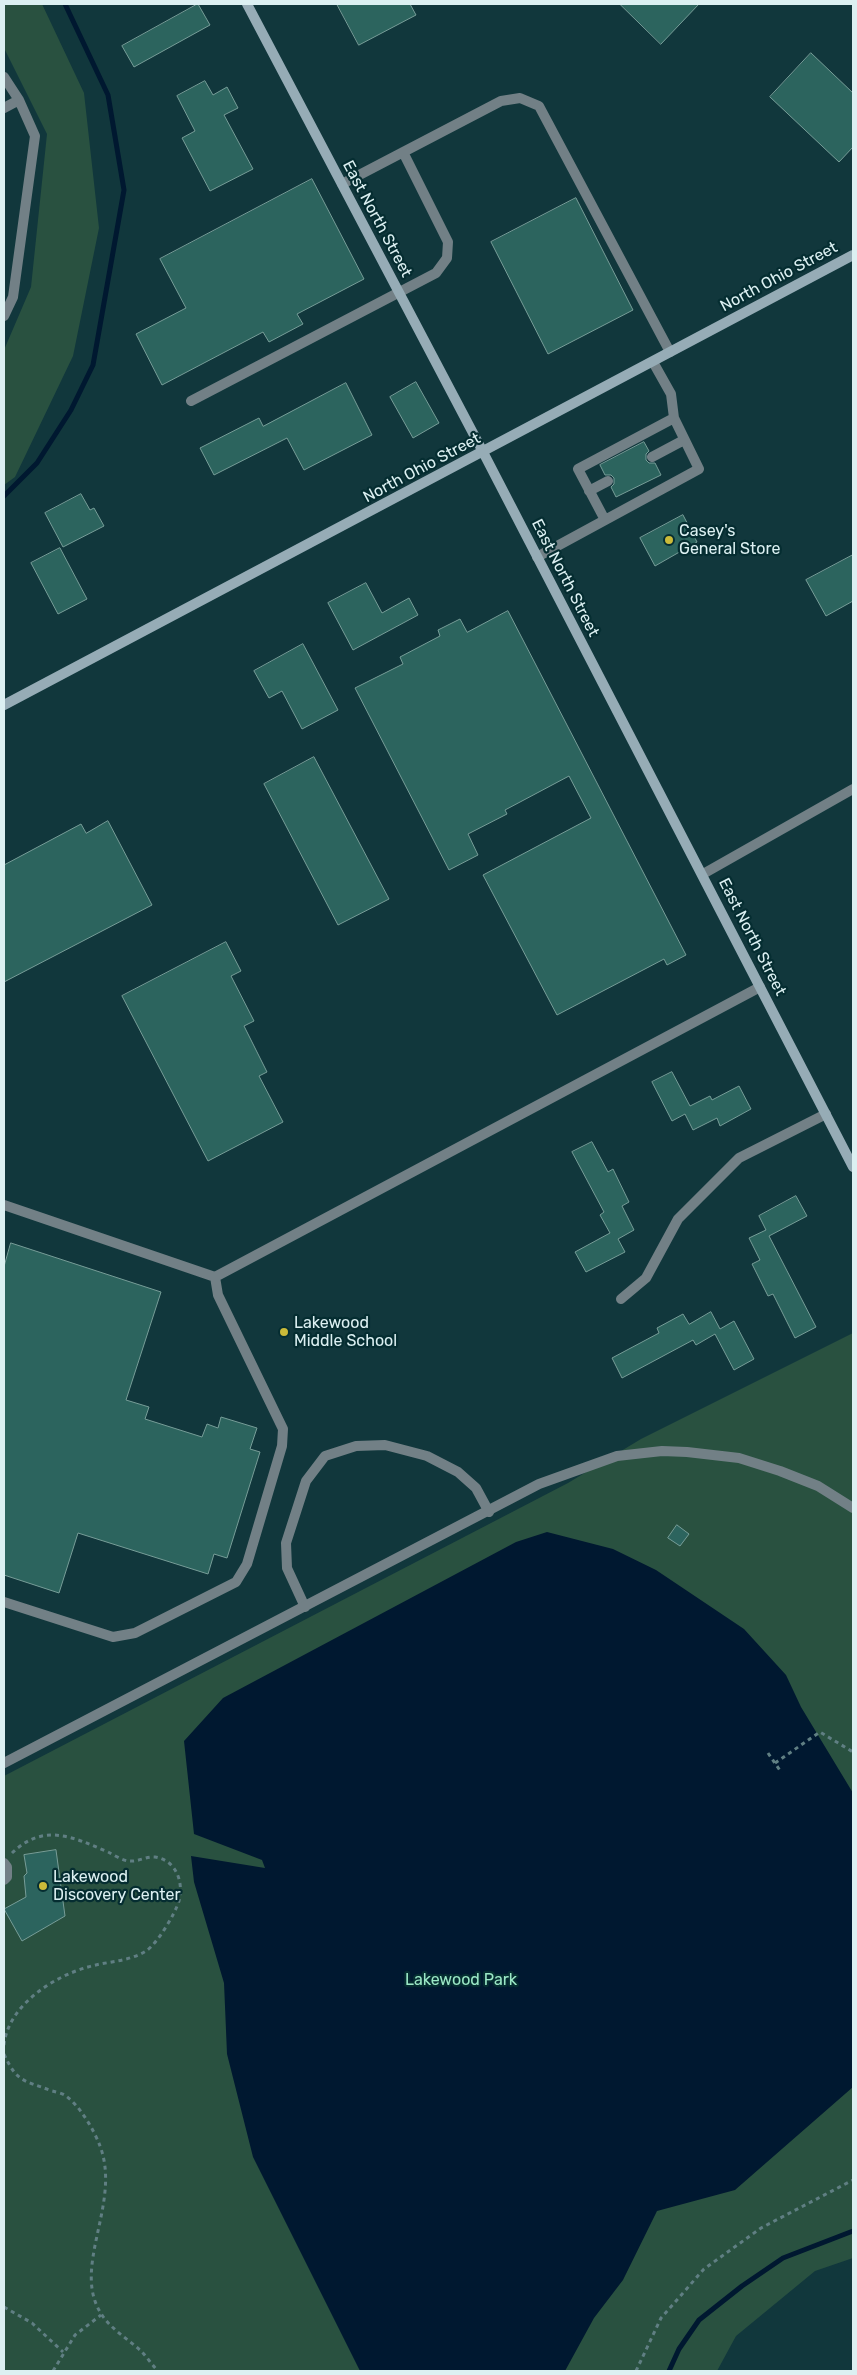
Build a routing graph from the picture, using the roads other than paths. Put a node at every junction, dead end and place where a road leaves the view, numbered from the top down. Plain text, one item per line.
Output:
1 (247, 4) edge
2 (4, 76) edge
3 (19, 100) junction
4 (4, 108) edge
5 (403, 152) junction
6 (342, 184) junction
7 (853, 255) edge
8 (399, 293) junction
9 (4, 316) edge
10 (670, 352) junction
11 (653, 362) junction
12 (191, 401) dead end
13 (674, 418) junction
14 (684, 440) junction
15 (483, 452) junction
16 (652, 457) dead end
17 (608, 481) dead end
18 (589, 490) junction
19 (604, 520) junction
20 (537, 557) junction
21 (4, 705) edge
22 (853, 789) edge
23 (702, 874) junction
24 (760, 986) junction
25 (826, 1114) junction
26 (853, 1167) edge
27 (4, 1204) edge
28 (215, 1277) junction
29 (621, 1298) dead end
30 (853, 1508) edge
31 (489, 1512) junction
32 (4, 1602) edge
33 (305, 1607) junction
34 (4, 1763) edge
35 (6, 1860) edge
36 (4, 1880) edge

1 - 6 street, East North Street
2 - 3 street
3 - 4 street
3 - 9 street
5 - 6 street
5 - 8 street
5 - 10 street
6 - 8 street, East North Street
7 - 10 street, North Ohio Street
8 - 12 street
8 - 15 street, East North Street
10 - 11 street, North Ohio Street
11 - 13 street
11 - 15 street, North Ohio Street
13 - 14 street
13 - 18 street
14 - 16 street
14 - 19 street
15 - 20 street, East North Street
15 - 21 street, North Ohio Street
17 - 18 street
18 - 19 street
19 - 20 street
20 - 23 street, East North Street
22 - 23 street
23 - 24 street, East North Street
24 - 25 street, East North Street
24 - 28 street
25 - 26 street, East North Street
25 - 29 street
27 - 28 street
28 - 32 street
30 - 31 street
31 - 33 street
31 - 33 street
33 - 34 street
35 - 36 street

